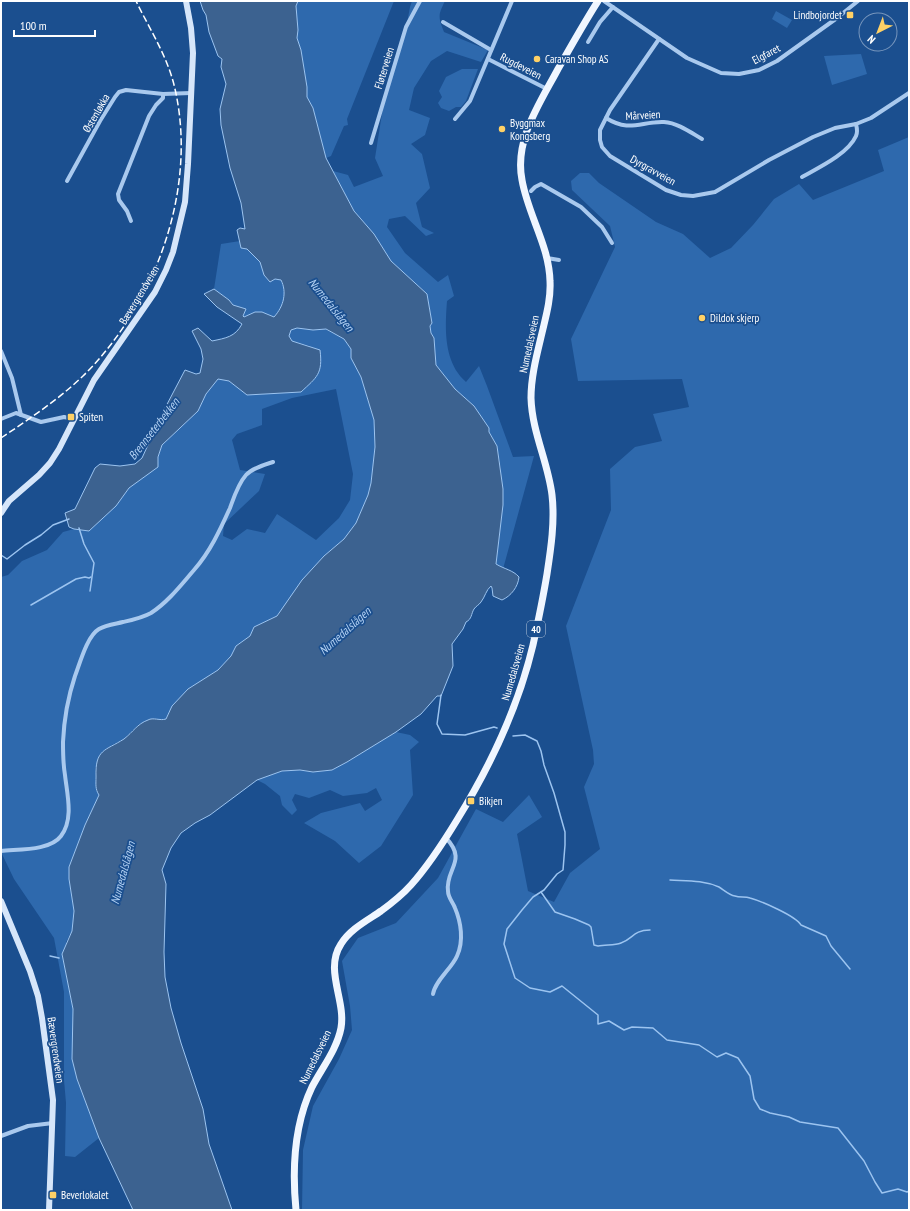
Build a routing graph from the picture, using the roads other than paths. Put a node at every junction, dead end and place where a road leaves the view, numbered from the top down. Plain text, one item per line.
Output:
1 (186, 1) edge
2 (420, 1) edge
3 (512, 1) edge
4 (598, 1) edge
5 (604, 1) edge
6 (858, 1) edge
7 (613, 7) junction
8 (444, 22) dead end
9 (659, 40) junction
10 (588, 42) dead end
11 (492, 50) junction
12 (488, 59) junction
13 (547, 89) junction
14 (909, 92) edge
15 (191, 93) junction
16 (164, 94) junction
17 (455, 118) dead end
18 (606, 118) junction
19 (856, 124) junction
20 (702, 139) dead end
21 (372, 143) dead end
22 (802, 177) dead end
23 (67, 181) dead end
24 (531, 191) dead end
25 (131, 221) dead end
26 (612, 243) dead end
27 (547, 258) junction
28 (559, 260) dead end
29 (1, 351) edge
30 (21, 414) junction
31 (1, 419) edge
32 (74, 419) junction
33 (273, 462) dead end
34 (1, 513) edge
35 (446, 838) junction
36 (1, 851) edge
37 (1, 901) edge
38 (433, 994) dead end
39 (53, 1123) junction
40 (1, 1136) edge
41 (49, 1210) edge
42 (296, 1210) edge

1 - 15 main road, Bævergrendveien
2 - 21 street, Fløterveien
3 - 11 street, Rugdeveien
4 - 13 main road, Numedalsveien / 40
5 - 7 street, Elgfaret
6 - 9 street, Elgfaret
7 - 9 street, Elgfaret
7 - 10 street
8 - 11 street, Rugdeveien
9 - 18 street, Dyrgravveien
11 - 12 street, Rugdeveien
12 - 13 street, Rugdeveien
12 - 17 street, Rugdeveien
13 - 27 main road, Numedalsveien / 40
14 - 19 street, Dyrgravveien
15 - 16 street, Østenløkka
15 - 32 main road, Bævergrendveien
16 - 23 street, Østenløkka
16 - 25 street
18 - 19 street, Dyrgravveien
18 - 20 street, Mårveien
19 - 22 street
24 - 26 street
27 - 28 street
27 - 35 main road, Numedalsveien / 40
29 - 30 street
30 - 31 street
30 - 32 street
32 - 34 main road, Bævergrendveien
33 - 36 street
35 - 38 street
35 - 42 main road, Numedalsveien / 40
37 - 39 main road, Bævergrendveien
39 - 40 street
39 - 41 main road, Bævergrendveien

